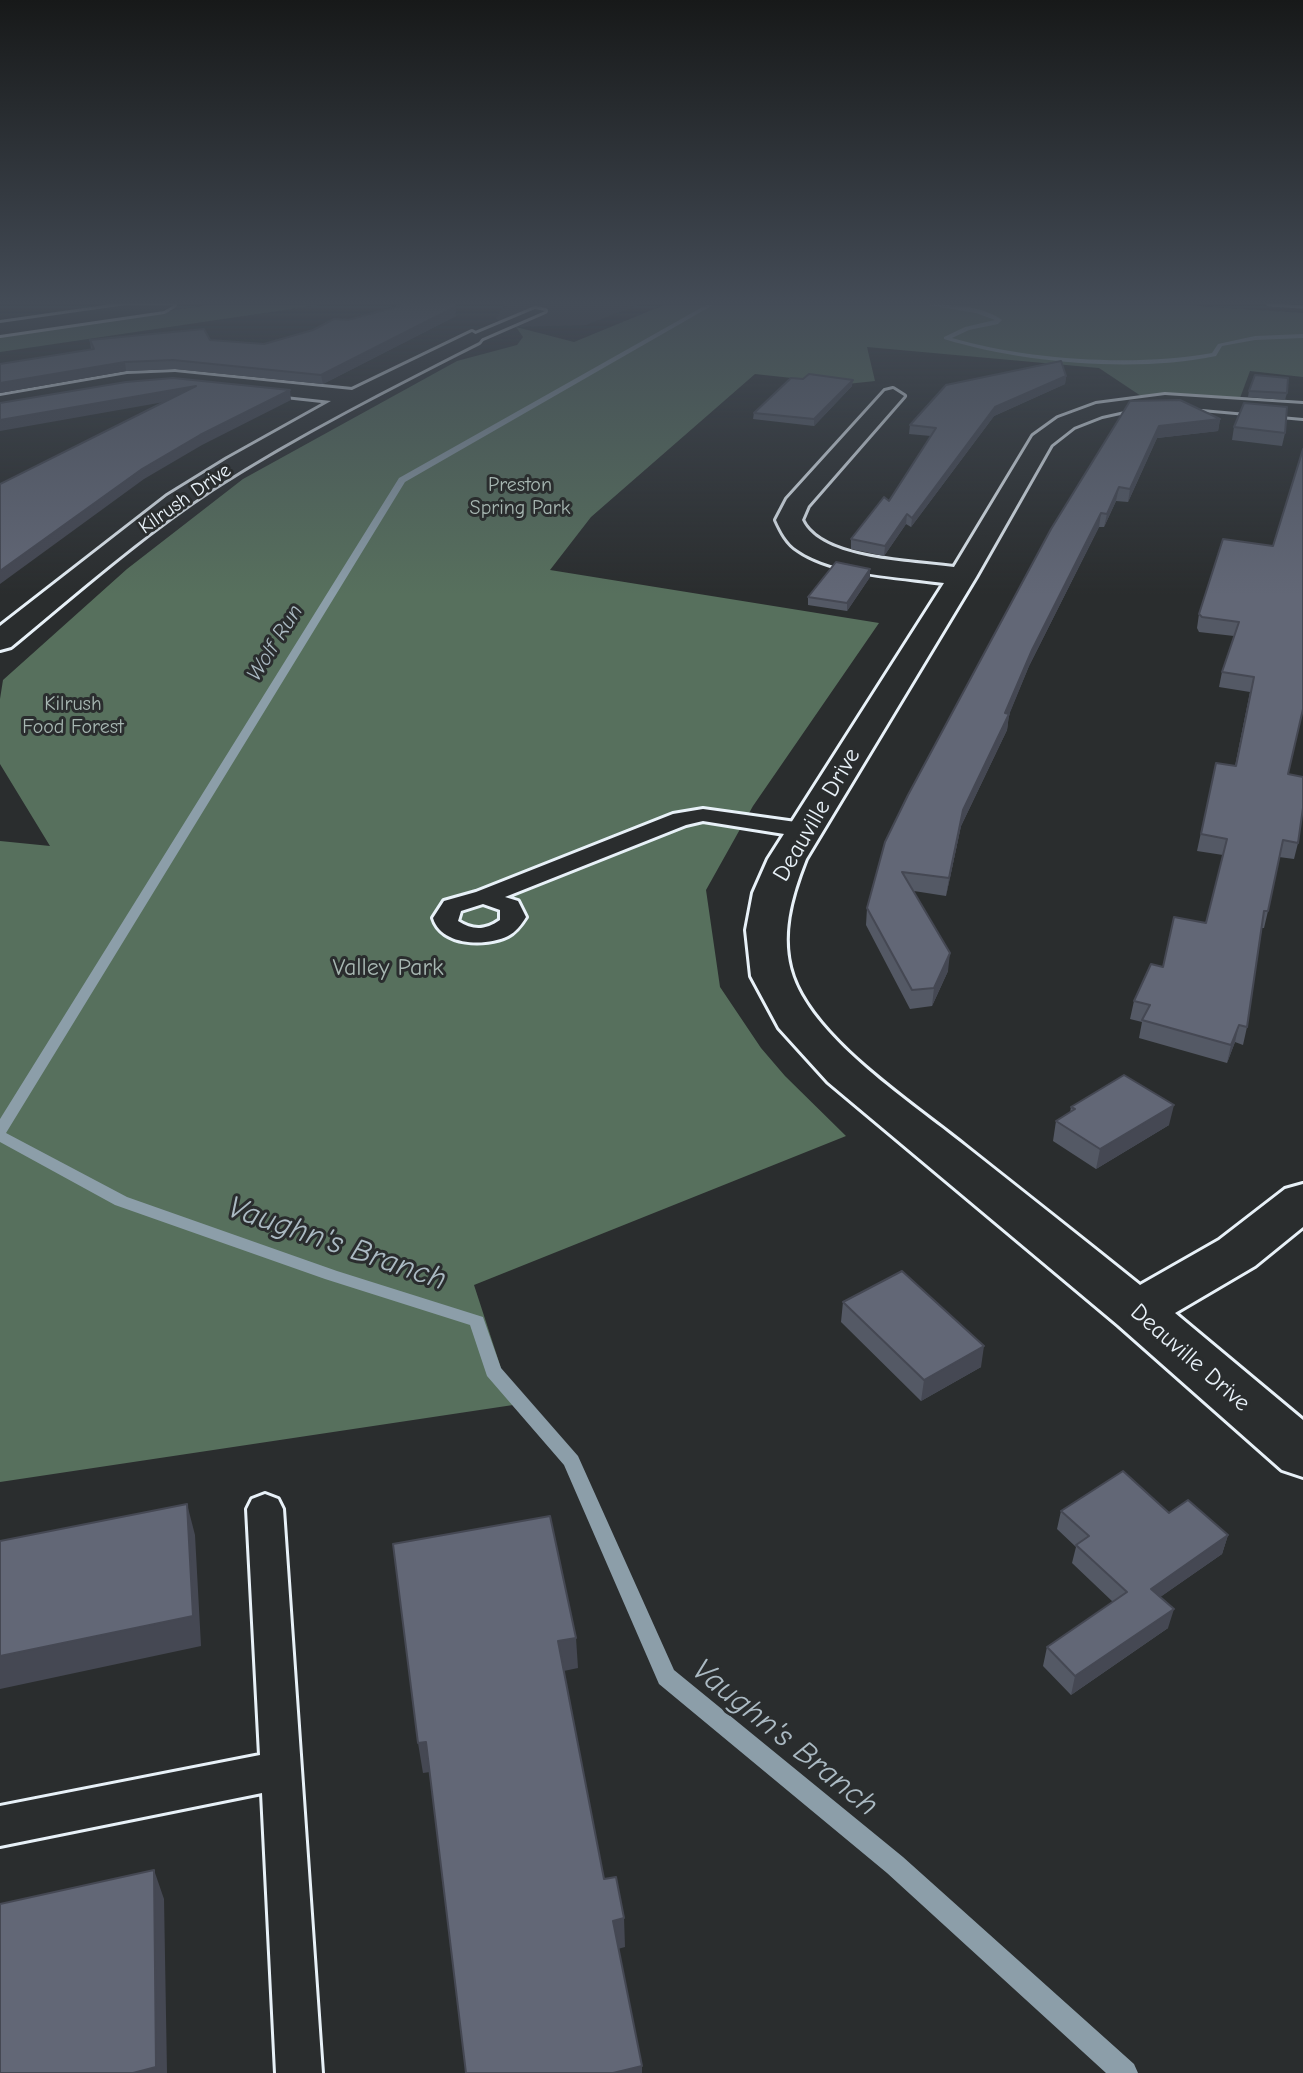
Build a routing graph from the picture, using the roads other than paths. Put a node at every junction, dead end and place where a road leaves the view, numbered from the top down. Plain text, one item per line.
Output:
1 (345, 402) edge
2 (888, 402) edge
3 (1303, 411) edge
4 (962, 577) junction
5 (0, 641) edge
6 (803, 830) junction
7 (484, 897) dead end
8 (1303, 1201) edge
9 (1137, 1311) junction
10 (1303, 1454) edge
11 (265, 1509) dead end
12 (281, 1770) junction
13 (0, 1826) edge
14 (299, 2073) edge

1 - 5 main road, Kilrush Drive
2 - 4 main road
3 - 4 main road, Deauville Drive
4 - 6 main road, Deauville Drive
6 - 7 lane
6 - 9 main road, Deauville Drive
8 - 9 main road
9 - 10 main road, Deauville Drive
11 - 12 lane
12 - 13 lane
12 - 14 lane

